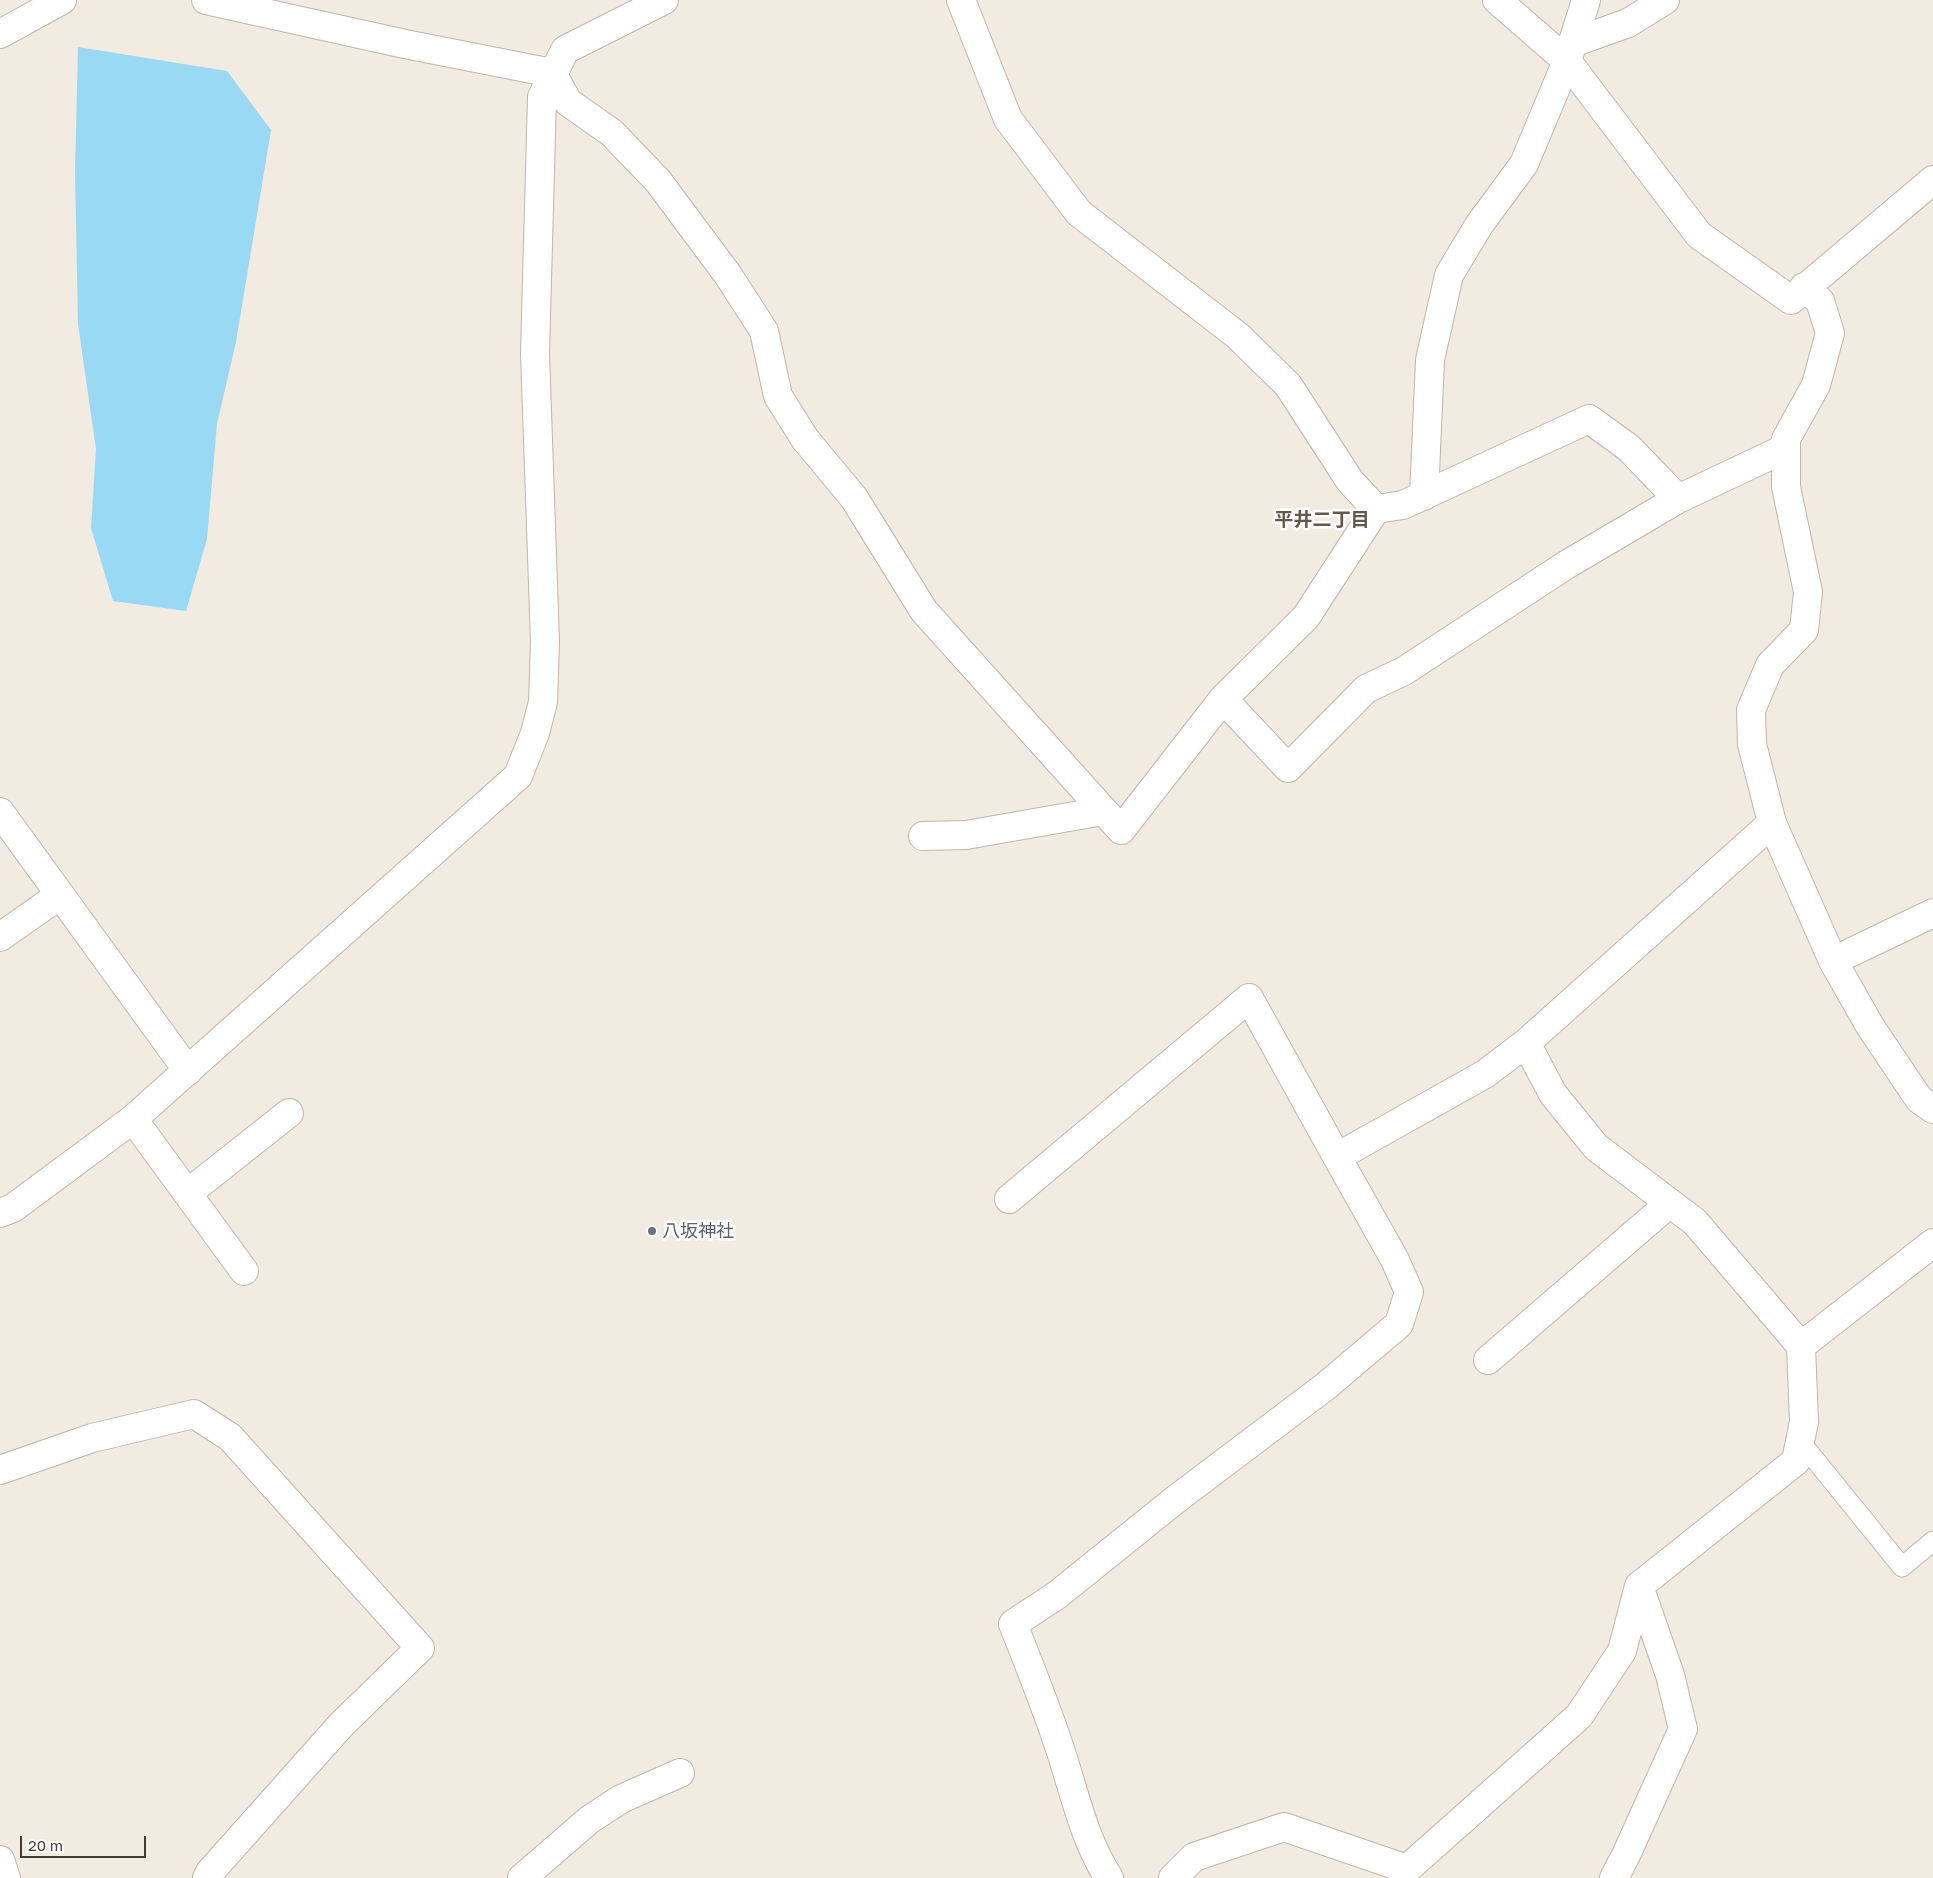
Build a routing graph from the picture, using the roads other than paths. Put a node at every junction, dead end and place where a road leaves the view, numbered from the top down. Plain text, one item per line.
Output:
1 (206, 0) edge
2 (664, 0) edge
3 (961, 0) edge
4 (1497, 0) edge
5 (1586, 0) edge
6 (1665, 0) edge
7 (52, 2) edge
8 (0, 34) edge
9 (1570, 52) junction
10 (552, 73) junction
11 (1933, 180) edge
12 (1804, 287) junction
13 (1786, 448) junction
14 (1424, 496) junction
15 (1678, 499) junction
16 (1376, 509) junction
17 (1223, 699) junction
18 (1103, 811) junction
19 (0, 812) edge
20 (1772, 824) junction
21 (923, 836) dead end
22 (60, 895) junction
23 (1933, 913) edge
24 (0, 937) edge
25 (1833, 961) junction
26 (1526, 1043) junction
27 (188, 1071) junction
28 (1933, 1108) edge
29 (288, 1113) dead end
30 (133, 1119) junction
31 (1337, 1157) junction
32 (188, 1194) junction
33 (1009, 1199) dead end
34 (1670, 1203) junction
35 (0, 1213) edge
36 (1933, 1243) edge
37 (244, 1271) dead end
38 (1801, 1346) junction
39 (1488, 1360) dead end
40 (1800, 1441) junction
41 (0, 1470) edge
42 (1933, 1541) edge
43 (1639, 1586) junction
44 (680, 1773) dead end
45 (0, 1860) edge
46 (1626, 1871) edge
47 (6, 1878) edge
48 (207, 1878) edge
49 (522, 1878) edge
50 (1109, 1878) edge
51 (1172, 1878) edge

1 - 10 street
2 - 10 street
3 - 16 street
4 - 9 street
5 - 9 street
6 - 9 street
7 - 8 street
9 - 12 street
9 - 14 street
10 - 18 street
10 - 27 street
11 - 12 street
12 - 13 street
13 - 15 street
13 - 20 street
14 - 15 street
14 - 16 street
15 - 17 street
16 - 17 street
17 - 18 street
18 - 21 street
19 - 22 street
20 - 25 street
20 - 26 street
22 - 24 street
22 - 27 street
23 - 25 street
25 - 28 street
26 - 31 street
26 - 34 street
27 - 30 street
29 - 32 street
30 - 32 street
30 - 35 street
31 - 33 street
31 - 50 street
32 - 37 street
34 - 38 street
34 - 39 street
36 - 38 street
38 - 40 street
40 - 42 lane
40 - 43 street
41 - 48 street
43 - 46 street
43 - 51 street
44 - 49 street
45 - 47 street

